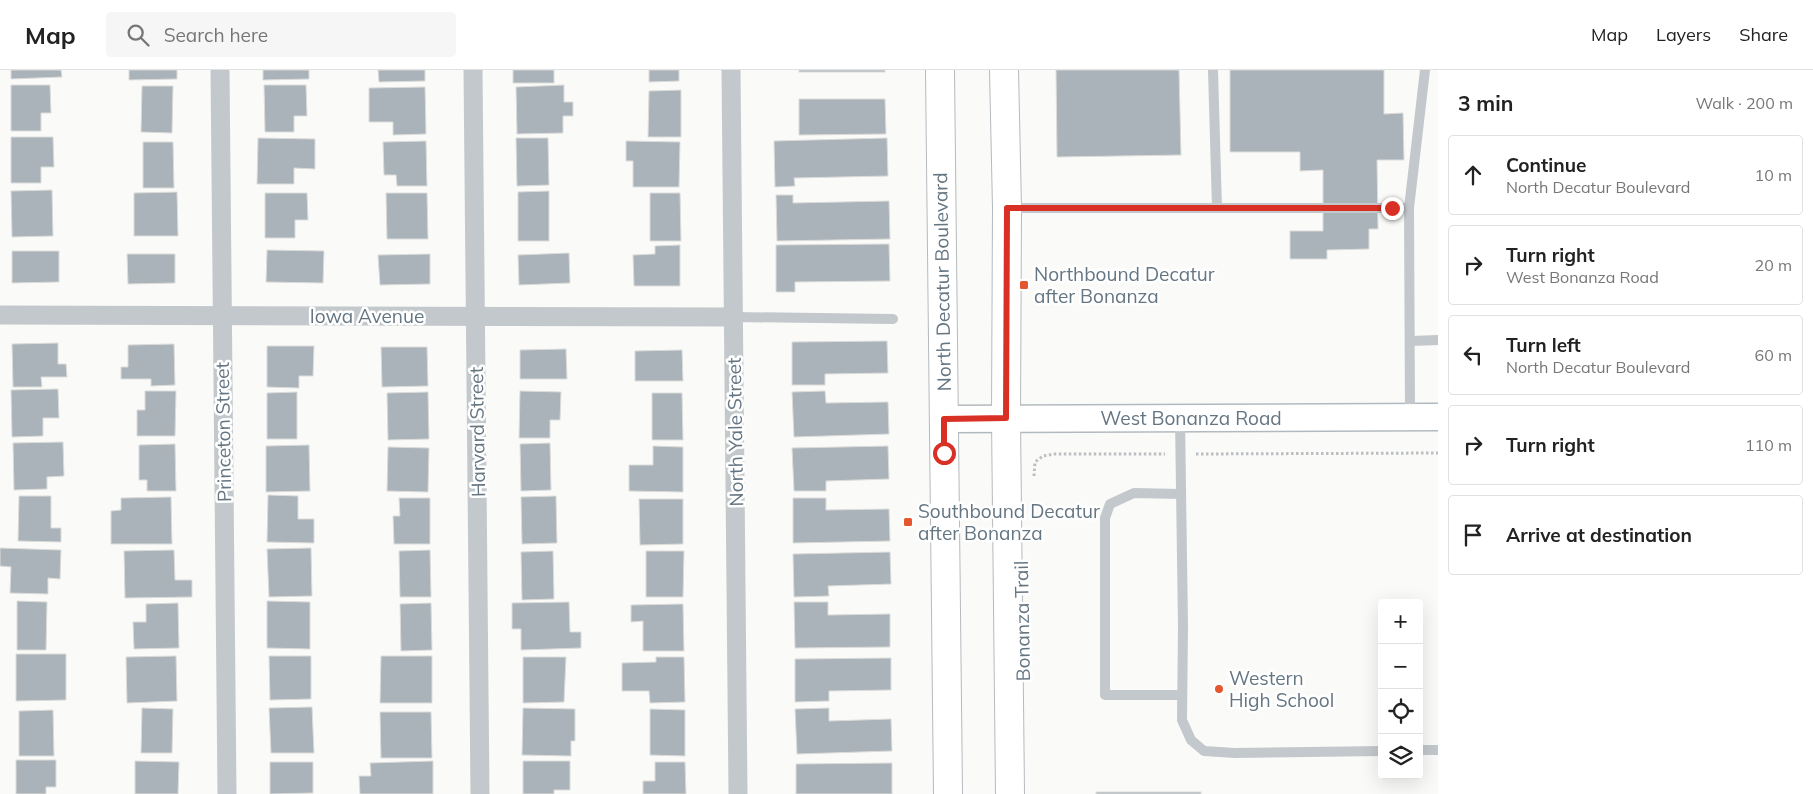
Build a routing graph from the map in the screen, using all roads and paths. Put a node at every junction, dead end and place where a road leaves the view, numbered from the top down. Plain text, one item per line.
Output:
1 (220, 70) edge
2 (473, 70) edge
3 (731, 70) edge
4 (940, 70) edge
5 (1004, 70) edge
6 (1213, 70) edge
7 (1425, 70) edge
8 (1007, 208) junction
9 (1217, 208) junction
10 (1409, 208) junction
11 (0, 314) edge
12 (222, 316) junction
13 (476, 316) junction
14 (733, 317) junction
15 (893, 319) dead end
16 (1438, 340) edge
17 (1410, 341) junction
18 (1410, 417) junction
19 (1438, 417) edge
20 (1006, 418) junction
21 (1180, 418) junction
22 (944, 419) junction
23 (1438, 453) edge
24 (1180, 454) junction
25 (1034, 478) dead end
26 (1180, 494) junction
27 (1182, 695) junction
28 (1423, 750) edge
29 (1438, 750) edge
30 (1378, 751) edge
31 (227, 794) edge
32 (480, 794) edge
33 (738, 794) edge
34 (948, 794) edge
35 (1010, 794) edge

1 - 12 street, Princeton Street
2 - 13 street, Harvard Street
3 - 14 street, North Yale Street
4 - 22 main road, North Decatur Boulevard
5 - 8 main road
6 - 9 lane
7 - 10 lane
8 - 9 lane
8 - 20 main road
9 - 10 lane
10 - 17 lane
11 - 12 street, Iowa Avenue
12 - 13 street, Iowa Avenue
12 - 31 street, Princeton Street
13 - 14 street, Iowa Avenue
13 - 32 street, Harvard Street
14 - 15 lane
14 - 33 street, North Yale Street
16 - 17 lane
17 - 18 lane
18 - 19 street, West Bonanza Road
18 - 21 street, West Bonanza Road
20 - 21 street, West Bonanza Road
20 - 22 street, West Bonanza Road
20 - 35 main road
21 - 24 lane
22 - 34 main road, North Decatur Boulevard
23 - 24 path
24 - 25 path
24 - 26 lane
26 - 27 lane
26 - 27 lane
27 - 30 lane
28 - 29 lane

